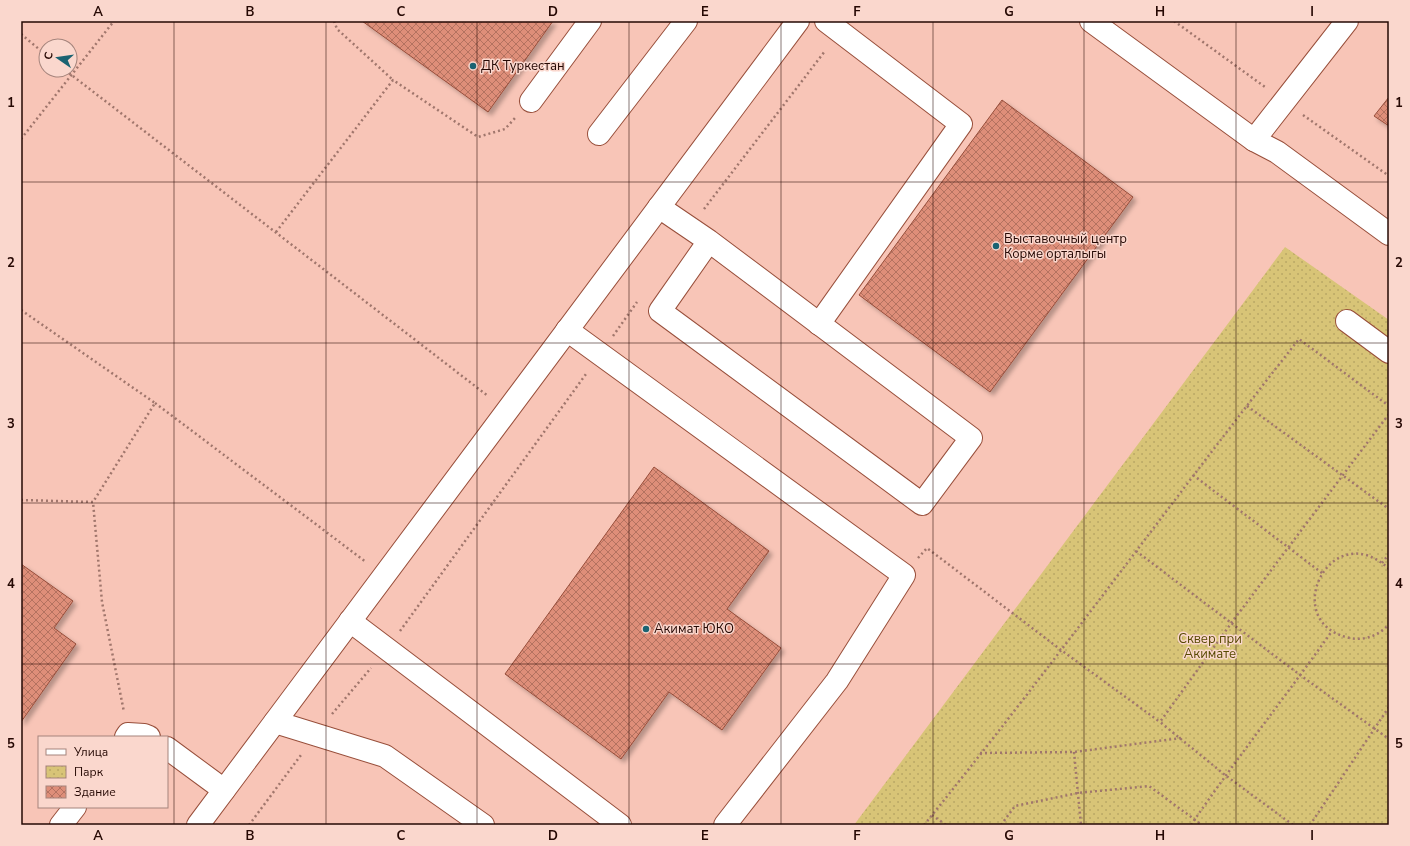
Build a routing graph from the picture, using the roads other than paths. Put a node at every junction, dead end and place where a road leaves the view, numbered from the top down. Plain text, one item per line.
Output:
1 (590, 21) edge
2 (686, 21) edge
3 (798, 21) edge
4 (1091, 21) edge
5 (1347, 21) edge
6 (833, 26) edge
7 (532, 101) road end
8 (599, 134) dead end
9 (1254, 140) junction
10 (659, 207) junction
11 (1389, 234) edge
12 (709, 241) junction
13 (1347, 321) dead end
14 (819, 324) junction
15 (568, 330) junction
16 (1389, 352) edge
17 (350, 621) junction
18 (275, 722) junction
19 (168, 749) edge
20 (224, 790) junction
21 (73, 808) edge
22 (61, 825) edge
23 (198, 825) edge
24 (483, 825) edge
25 (620, 825) edge
26 (725, 825) edge

1 - 7 street
2 - 8 street
3 - 10 street
4 - 9 street
5 - 9 street
6 - 14 street
9 - 11 street
10 - 12 street
10 - 15 street
12 - 14 street
12 - 14 street
13 - 16 street
15 - 17 street
15 - 26 street
17 - 18 street
17 - 25 street
18 - 20 street
18 - 24 street
19 - 20 street
20 - 23 street
21 - 22 street

